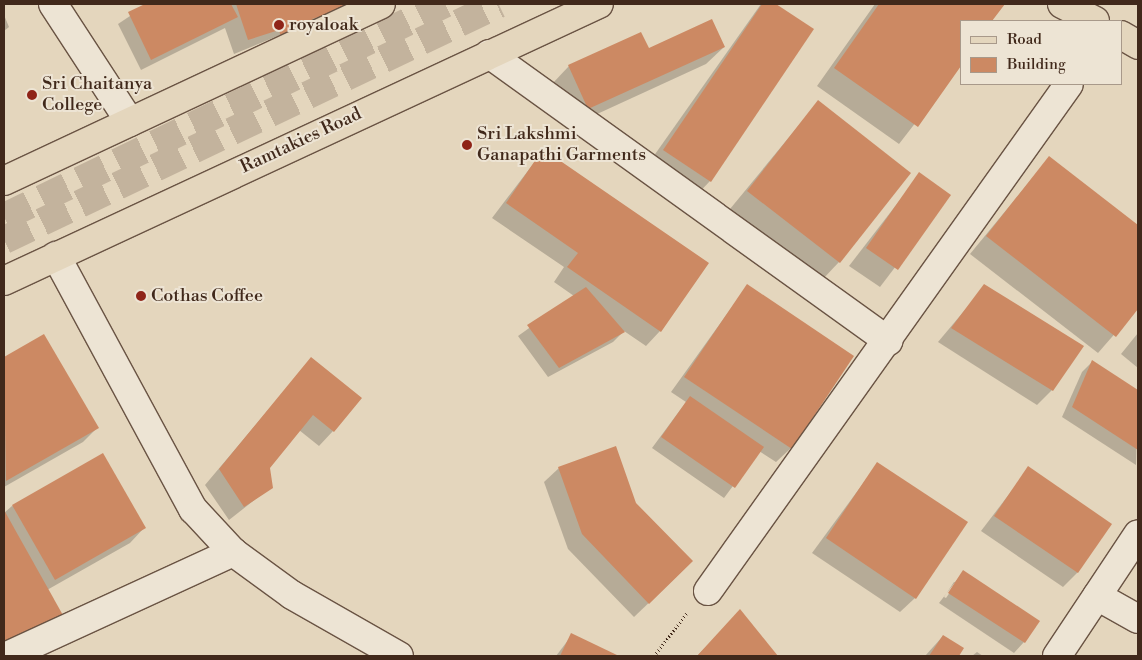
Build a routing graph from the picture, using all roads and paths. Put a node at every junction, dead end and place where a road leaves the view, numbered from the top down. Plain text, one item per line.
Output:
1 (53, 4) edge
2 (381, 4) edge
3 (599, 4) edge
4 (1062, 4) edge
5 (1093, 20) edge
6 (1122, 36) edge
7 (1138, 45) edge
8 (490, 54) junction
9 (1068, 85) edge
10 (130, 122) junction
11 (4, 181) edge
12 (56, 256) junction
13 (4, 281) edge
14 (889, 341) junction
15 (1138, 534) edge
16 (233, 552) junction
17 (708, 590) joint
18 (1097, 596) junction
19 (1138, 619) edge
20 (7, 656) edge
21 (399, 656) edge
22 (654, 656) edge
23 (1057, 656) edge

1 - 10 street
2 - 10 main road
3 - 8 main road, Ramtakies Road
4 - 5 main road
6 - 7 main road
8 - 12 main road, Ramtakies Road
8 - 14 street
9 - 14 street
10 - 11 main road
12 - 13 main road, Ramtakies Road
12 - 16 street
14 - 17 street
15 - 18 street
16 - 20 street
16 - 21 street
17 - 22 path
18 - 19 street
18 - 23 street

